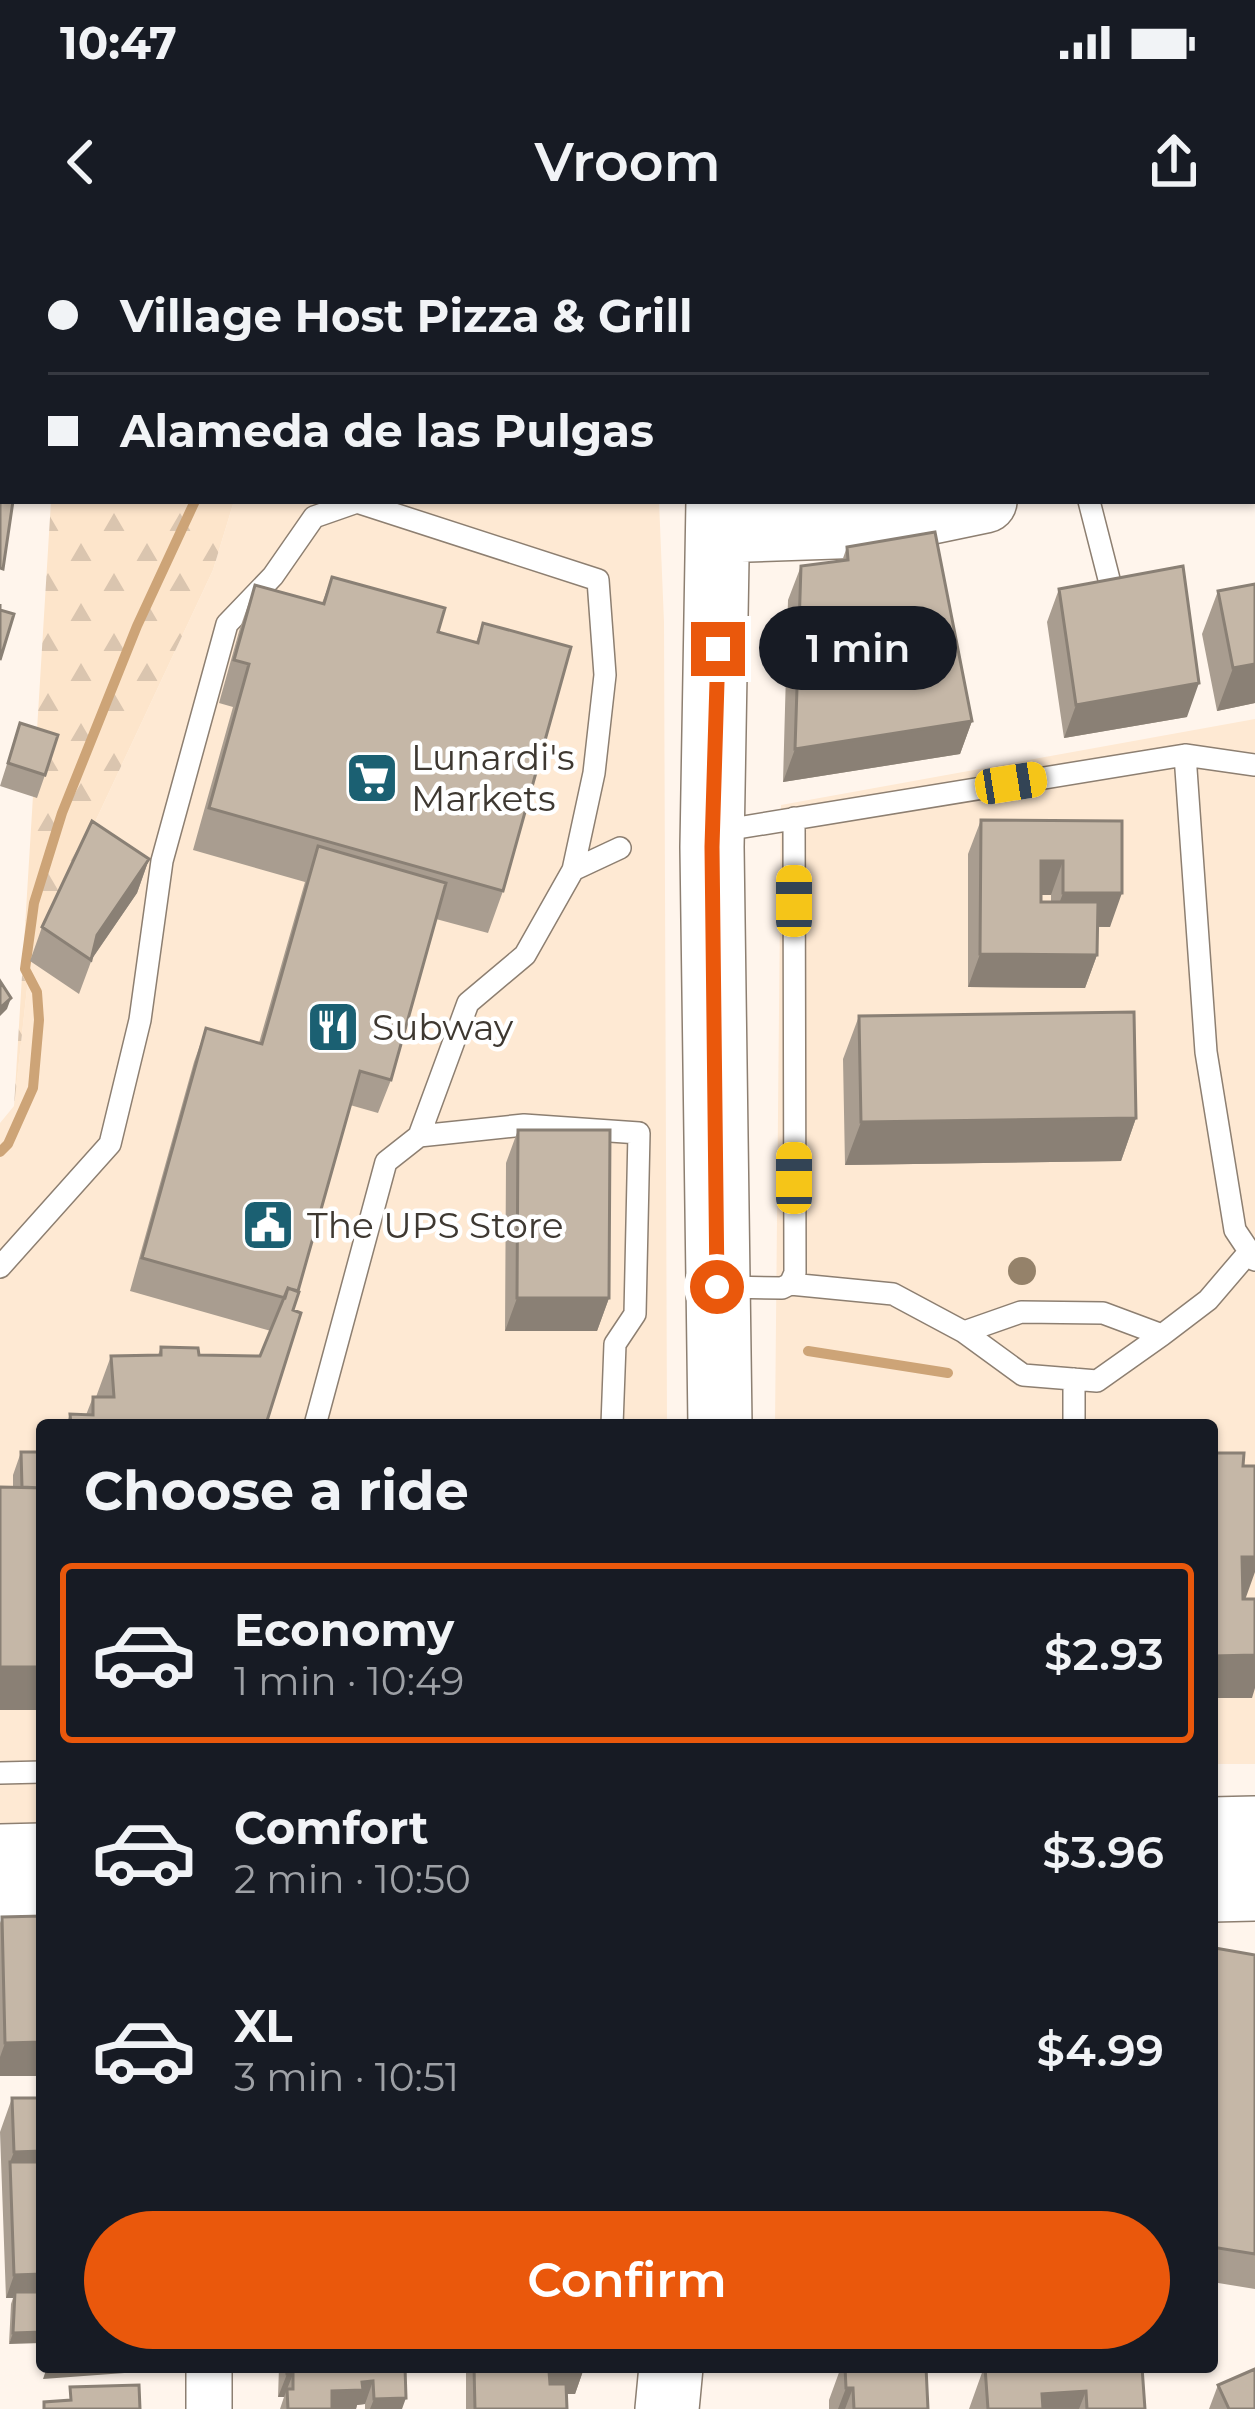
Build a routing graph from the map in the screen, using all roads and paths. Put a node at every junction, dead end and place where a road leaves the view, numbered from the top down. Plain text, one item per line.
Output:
1 (351, 504) edge
2 (363, 504) edge
3 (971, 504) edge
4 (1090, 504) edge
5 (718, 516) edge
6 (1112, 592) edge
7 (1185, 755) junction
8 (1255, 765) edge
9 (794, 818) junction
10 (712, 832) junction
11 (620, 848) dead end
12 (573, 870) junction
13 (419, 1136) junction
14 (1252, 1256) edge
15 (0, 1267) edge
16 (790, 1284) junction
17 (717, 1287) junction
18 (964, 1332) junction
19 (1162, 1335) junction
20 (1074, 1379) junction
21 (316, 1419) edge
22 (612, 1419) edge
23 (720, 1419) edge
24 (1074, 1419) edge
25 (0, 1772) edge
26 (36, 1772) edge
27 (1255, 1828) edge
28 (1218, 1829) edge
29 (36, 1855) edge
30 (0, 1856) edge
31 (1255, 1889) edge
32 (1218, 1890) edge
33 (0, 1914) edge
34 (36, 1914) edge
35 (209, 2373) edge
36 (671, 2373) edge
37 (209, 2409) edge
38 (668, 2409) edge

1 - 15 lane
2 - 12 lane
3 - 5 main road
4 - 6 lane
5 - 10 main road
7 - 8 lane
7 - 9 lane
7 - 14 lane
9 - 10 lane
9 - 16 lane
10 - 17 main road
11 - 12 lane
12 - 13 lane
13 - 21 lane
13 - 22 lane
14 - 19 lane
16 - 17 lane
16 - 18 lane
17 - 23 main road
18 - 19 lane
18 - 20 lane
19 - 20 lane
20 - 24 lane
25 - 26 lane
27 - 28 main road
29 - 30 main road
31 - 32 main road
33 - 34 main road
35 - 37 street
36 - 38 main road

